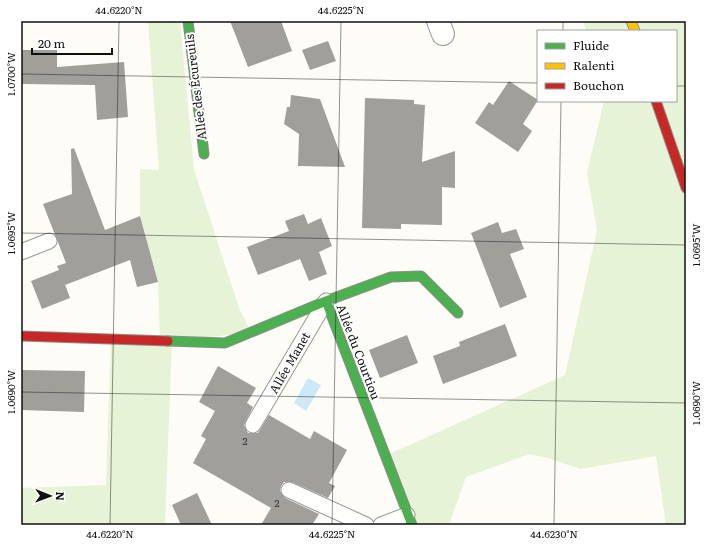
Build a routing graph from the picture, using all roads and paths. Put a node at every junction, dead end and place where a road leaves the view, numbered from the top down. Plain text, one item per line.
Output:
1 (188, 21) edge
2 (656, 102) edge
3 (204, 154) dead end
4 (686, 188) edge
5 (49, 240) dead end
6 (21, 252) edge
7 (326, 301) junction
8 (458, 313) dead end
9 (21, 336) edge
10 (253, 425) dead end
11 (289, 490) dead end
12 (410, 520) edge
13 (366, 525) edge
14 (381, 525) edge

1 - 3 street, Allée des Écureuils
2 - 4 street
5 - 6 lane
7 - 8 street
7 - 9 street, Allée du Courtiou
7 - 10 lane, Allée Manet
7 - 12 street, Allée du Courtiou
11 - 13 lane
12 - 14 lane

